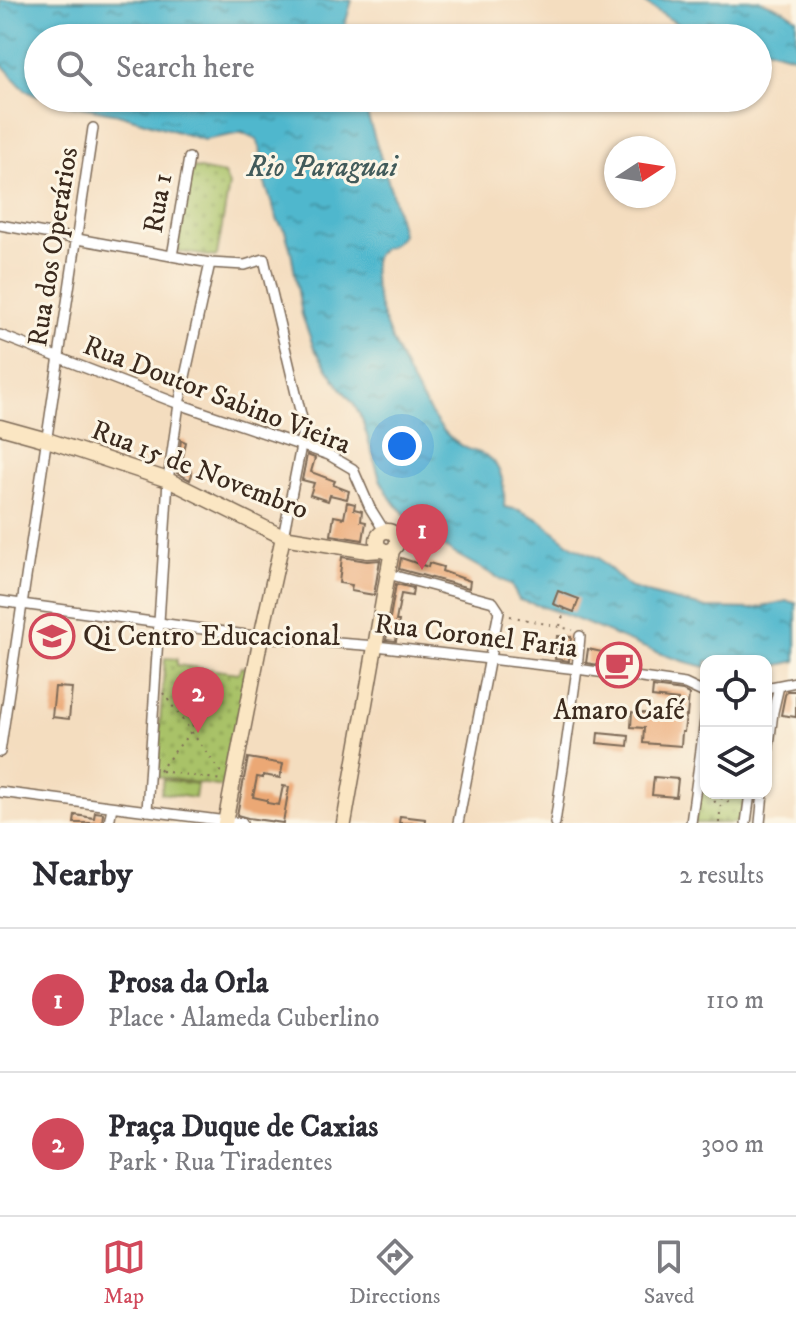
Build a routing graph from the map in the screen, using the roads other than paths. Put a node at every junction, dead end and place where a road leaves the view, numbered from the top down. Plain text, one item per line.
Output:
1 (93, 128) dead end
2 (189, 158) dead end
3 (0, 225) edge
4 (78, 238) junction
5 (172, 256) junction
6 (210, 263) junction
7 (0, 335) edge
8 (59, 358) junction
9 (179, 404) junction
10 (0, 427) edge
11 (47, 440) junction
12 (301, 446) junction
13 (168, 480) junction
14 (385, 532) joint
15 (283, 537) junction
16 (387, 550) junction
17 (388, 574) junction
18 (0, 601) edge
19 (21, 603) junction
20 (160, 622) junction
21 (580, 636) road end
22 (261, 637) junction
23 (376, 646) junction
24 (490, 660) junction
25 (577, 669) junction
26 (796, 682) edge
27 (779, 686) junction
28 (772, 687) edge
29 (700, 690) edge
30 (772, 706) edge
31 (704, 727) edge
32 (0, 752) edge
33 (0, 792) edge
34 (749, 799) edge
35 (762, 799) edge
36 (112, 807) junction
37 (147, 811) junction
38 (225, 822) edge
39 (109, 823) edge
40 (242, 823) edge
41 (344, 823) edge
42 (458, 823) edge
43 (555, 823) edge
44 (691, 823) edge
45 (746, 823) edge
46 (760, 823) edge

1 - 4 street, Rua dos Operários
2 - 5 street, Rua 1
3 - 4 street
4 - 5 street
4 - 8 street, Rua dos Operários
5 - 6 street
6 - 9 street
6 - 12 street
7 - 8 street, Rua Doutor Sabino Vieira
8 - 9 street, Rua Doutor Sabino Vieira
8 - 11 street, Rua dos Operários
9 - 12 street, Rua Doutor Sabino Vieira
9 - 13 street
10 - 11 street, Rua 15 de Novembro
11 - 13 street, Rua 15 de Novembro
11 - 19 street, Rua dos Operários
12 - 14 street, Rua Doutor Sabino Vieira
12 - 15 street
13 - 15 street, Rua 15 de Novembro
13 - 20 street
14 - 16 street
15 - 16 street, Rua 15 de Novembro
15 - 22 street
16 - 17 street
17 - 23 street
17 - 24 street
18 - 19 street, Rua Coronel Faria
19 - 20 street, Rua Coronel Faria
19 - 32 street, Rua dos Operários
20 - 22 street, Rua Coronel Faria
20 - 37 street
21 - 25 street
22 - 23 street, Rua Coronel Faria
22 - 38 street
23 - 24 street, Rua Coronel Faria
23 - 41 street
24 - 25 street, Rua Coronel Faria
24 - 42 street
25 - 29 street, Rua Coronel Faria
25 - 43 street
26 - 27 street
27 - 28 street
27 - 30 street
31 - 44 street
33 - 36 street
34 - 45 street
35 - 46 street
36 - 37 street
36 - 39 street
37 - 38 street
38 - 40 street

